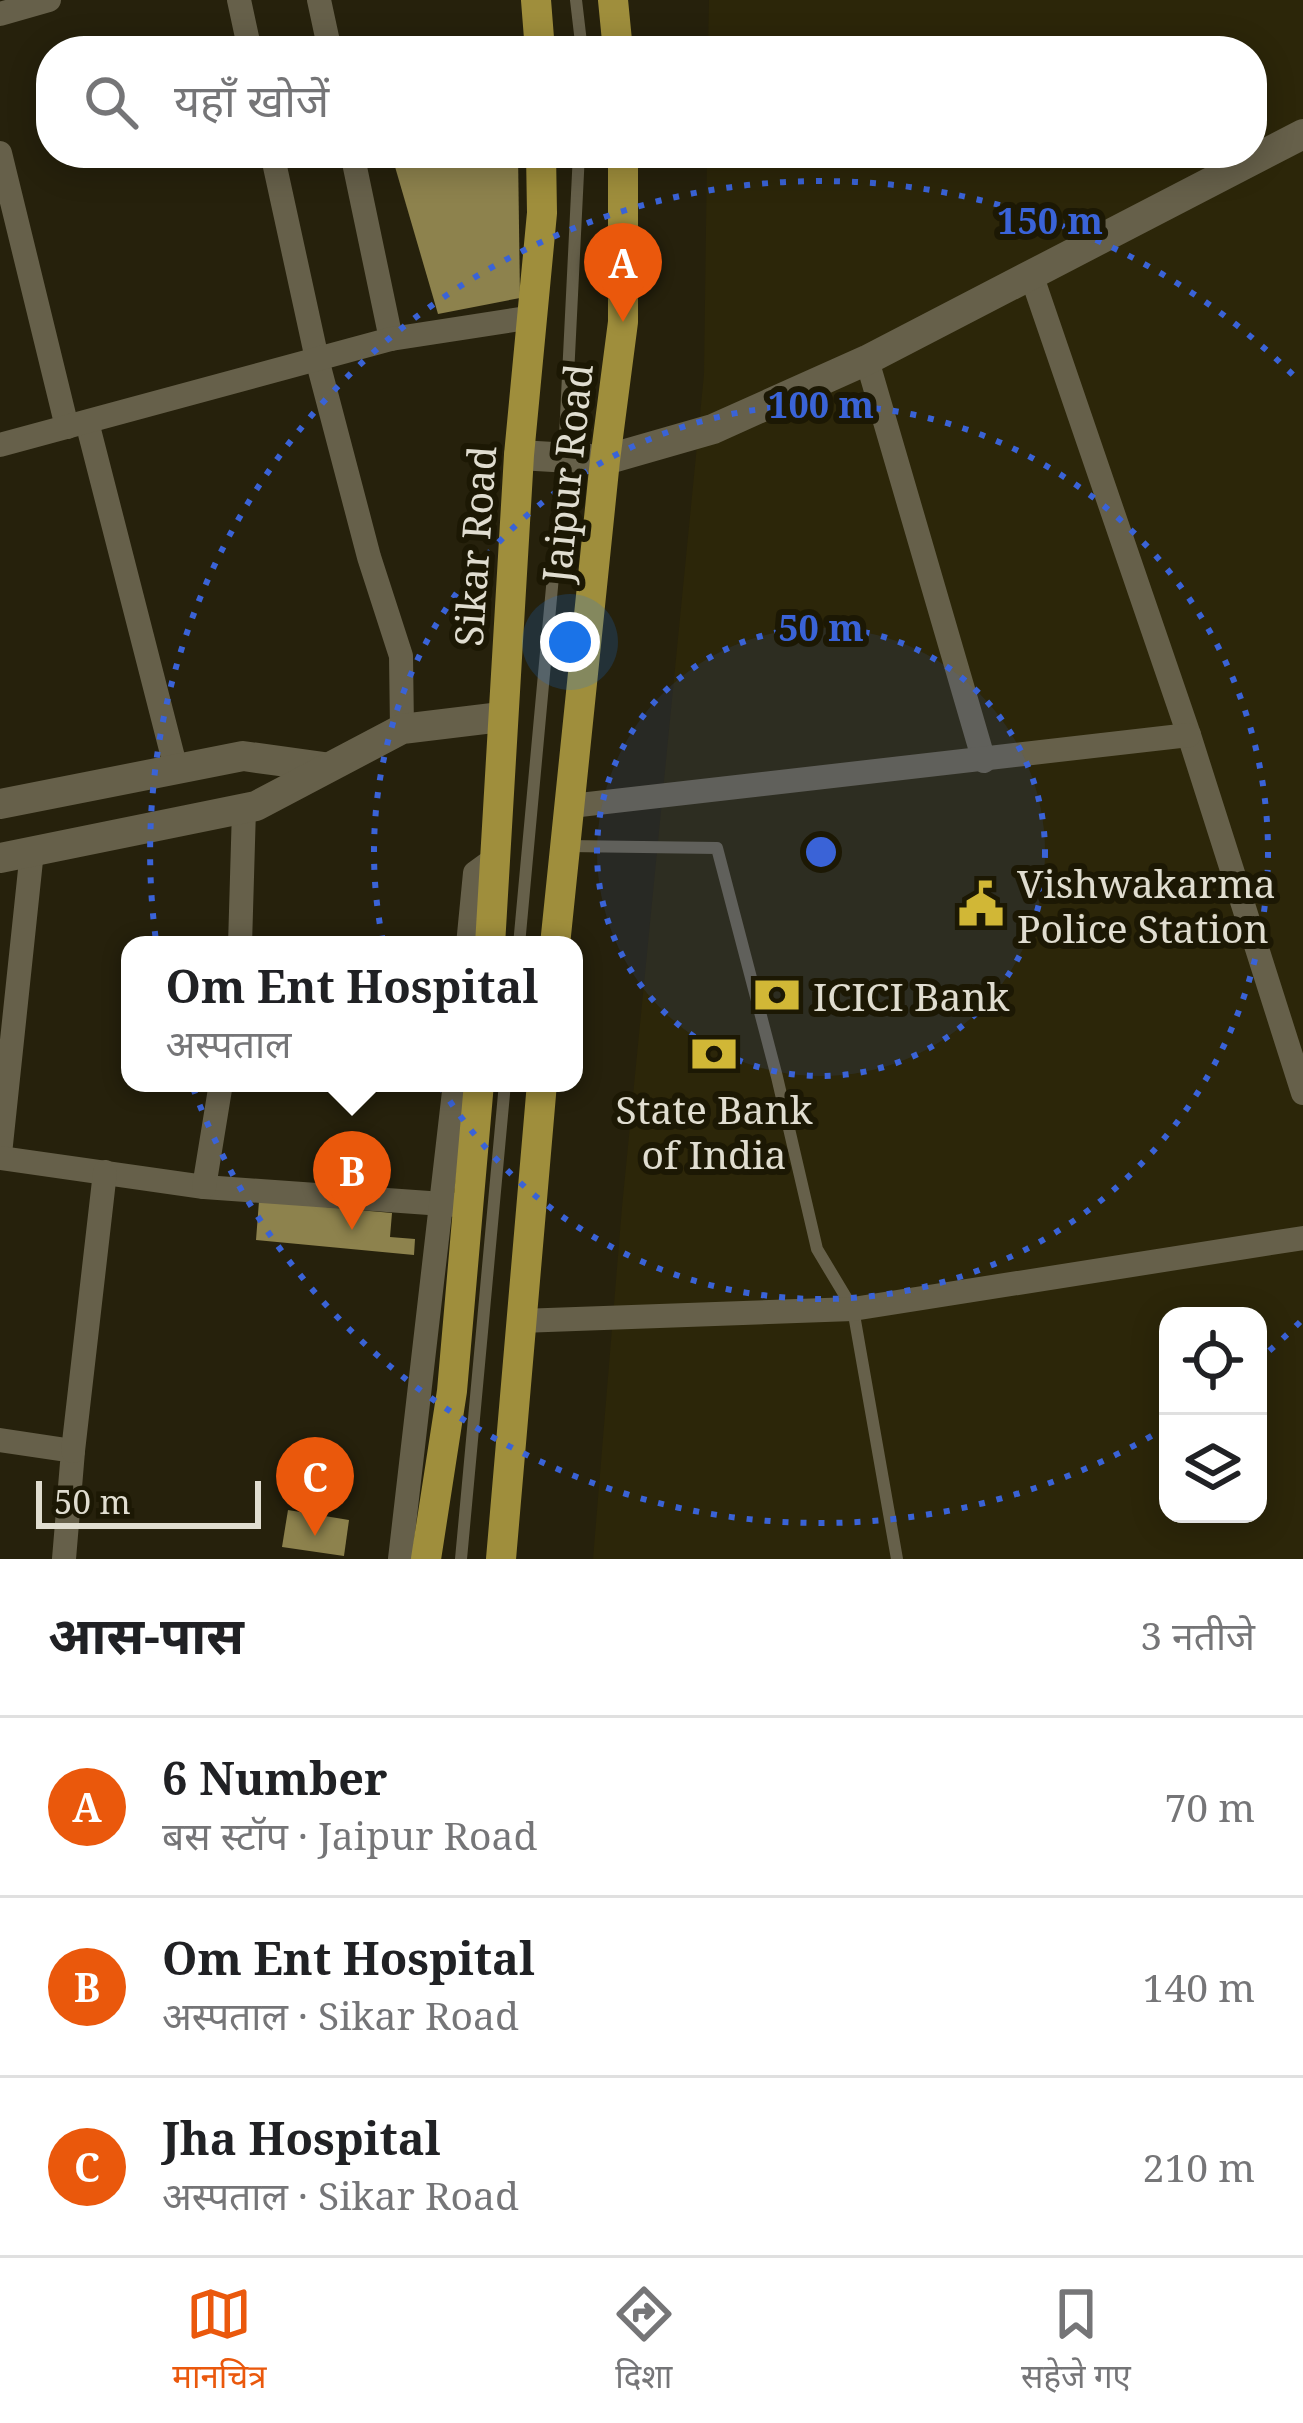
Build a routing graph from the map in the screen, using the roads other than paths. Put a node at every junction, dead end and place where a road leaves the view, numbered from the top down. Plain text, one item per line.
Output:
1 (49, 0) edge
2 (239, 0) edge
3 (319, 0) edge
4 (536, 0) edge
5 (576, 0) edge
6 (613, 0) edge
7 (0, 14) edge
8 (247, 36) edge
9 (327, 36) edge
10 (539, 36) edge
11 (580, 36) edge
12 (617, 36) edge
13 (1303, 134) edge
14 (0, 153) edge
15 (1267, 153) edge
16 (275, 168) edge
17 (355, 168) edge
18 (541, 168) edge
19 (578, 168) edge
20 (623, 168) edge
21 (1238, 168) edge
22 (1031, 277) junction
23 (533, 316) junction
24 (391, 339) junction
25 (317, 358) junction
26 (867, 359) junction
27 (77, 425) junction
28 (0, 446) edge
29 (519, 454) junction
30 (564, 457) junction
31 (605, 460) junction
32 (501, 717) junction
33 (402, 729) junction
34 (1189, 735) junction
35 (984, 761) junction
36 (324, 767) junction
37 (176, 769) junction
38 (0, 804) edge
39 (571, 806) junction
40 (244, 808) junction
41 (566, 846) junction
42 (32, 851) junction
43 (497, 856) junction
44 (0, 858) edge
45 (240, 936) edge
46 (469, 936) edge
47 (491, 936) edge
48 (520, 936) edge
49 (556, 936) edge
50 (220, 1092) edge
51 (455, 1092) edge
52 (477, 1092) edge
53 (504, 1092) edge
54 (541, 1092) edge
55 (1303, 1093) edge
56 (0, 1156) edge
57 (105, 1172) junction
58 (205, 1187) junction
59 (456, 1205) junction
60 (1303, 1238) edge
61 (853, 1309) junction
62 (520, 1321) junction
63 (0, 1440) edge
64 (73, 1451) junction
65 (64, 1559) edge
66 (400, 1559) edge
67 (426, 1559) edge
68 (461, 1559) edge
69 (501, 1559) edge
70 (897, 1559) edge

1 - 7 street
2 - 8 street
3 - 9 street
4 - 10 main road
5 - 11 lane
6 - 12 main road
13 - 15 street
14 - 27 street
16 - 25 street
17 - 24 street
18 - 23 main road, Sikar Road
19 - 30 lane
20 - 31 main road, Jaipur Road
21 - 22 street
22 - 26 street
22 - 34 street
23 - 24 street
23 - 29 main road, Sikar Road
24 - 25 street
25 - 27 street
25 - 33 street
26 - 31 street
26 - 35 street
27 - 28 street
27 - 37 street
29 - 30 street
29 - 32 main road, Sikar Road
30 - 31 street
30 - 48 lane
31 - 39 main road, Jaipur Road
32 - 33 street
32 - 43 main road, Sikar Road
33 - 36 street
34 - 35 street
34 - 55 street
35 - 39 street
36 - 37 street
36 - 40 street
37 - 38 street
39 - 41 main road, Jaipur Road
40 - 42 street
40 - 45 street
41 - 49 main road, Jaipur Road
41 - 61 lane
42 - 44 street
42 - 56 street
43 - 46 street
43 - 47 main road, Sikar Road
50 - 58 street
51 - 59 street
52 - 59 main road
53 - 68 lane
54 - 62 main road
56 - 57 street
57 - 58 street
57 - 64 street
58 - 59 street
59 - 66 street
59 - 67 main road
60 - 61 street
61 - 62 street
61 - 70 lane
62 - 69 main road
63 - 64 street
64 - 65 street

